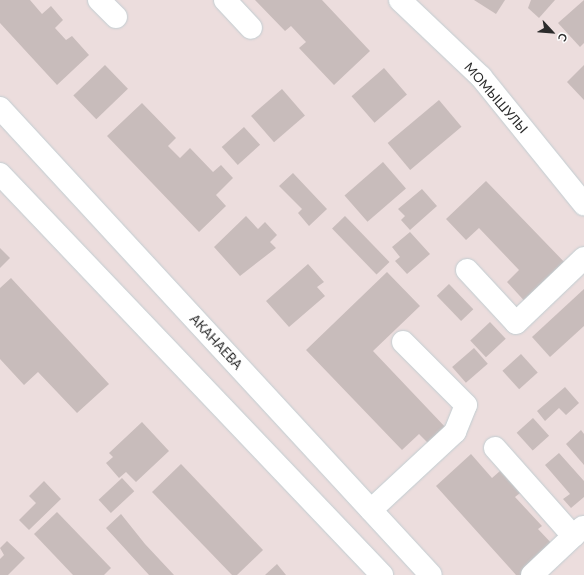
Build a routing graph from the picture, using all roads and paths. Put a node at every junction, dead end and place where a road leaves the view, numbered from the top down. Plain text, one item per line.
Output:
1 (99, 0) edge
2 (225, 0) edge
3 (400, 0) edge
4 (116, 17) dead end
5 (251, 28) dead end
6 (0, 108) edge
7 (0, 174) edge
8 (584, 204) edge
9 (584, 258) edge
10 (467, 270) dead end
11 (403, 342) dead end
12 (495, 448) dead end
13 (371, 510) junction
14 (578, 531) edge
15 (382, 575) edge
16 (431, 575) edge
17 (532, 575) edge

1 - 4 street
2 - 5 street
3 - 8 street, МОМЫШУЛЫ
6 - 13 street, АКАНАЕВА
7 - 15 street
9 - 10 street
11 - 13 street
12 - 14 street
13 - 16 street, АКАНАЕВА
14 - 17 street

